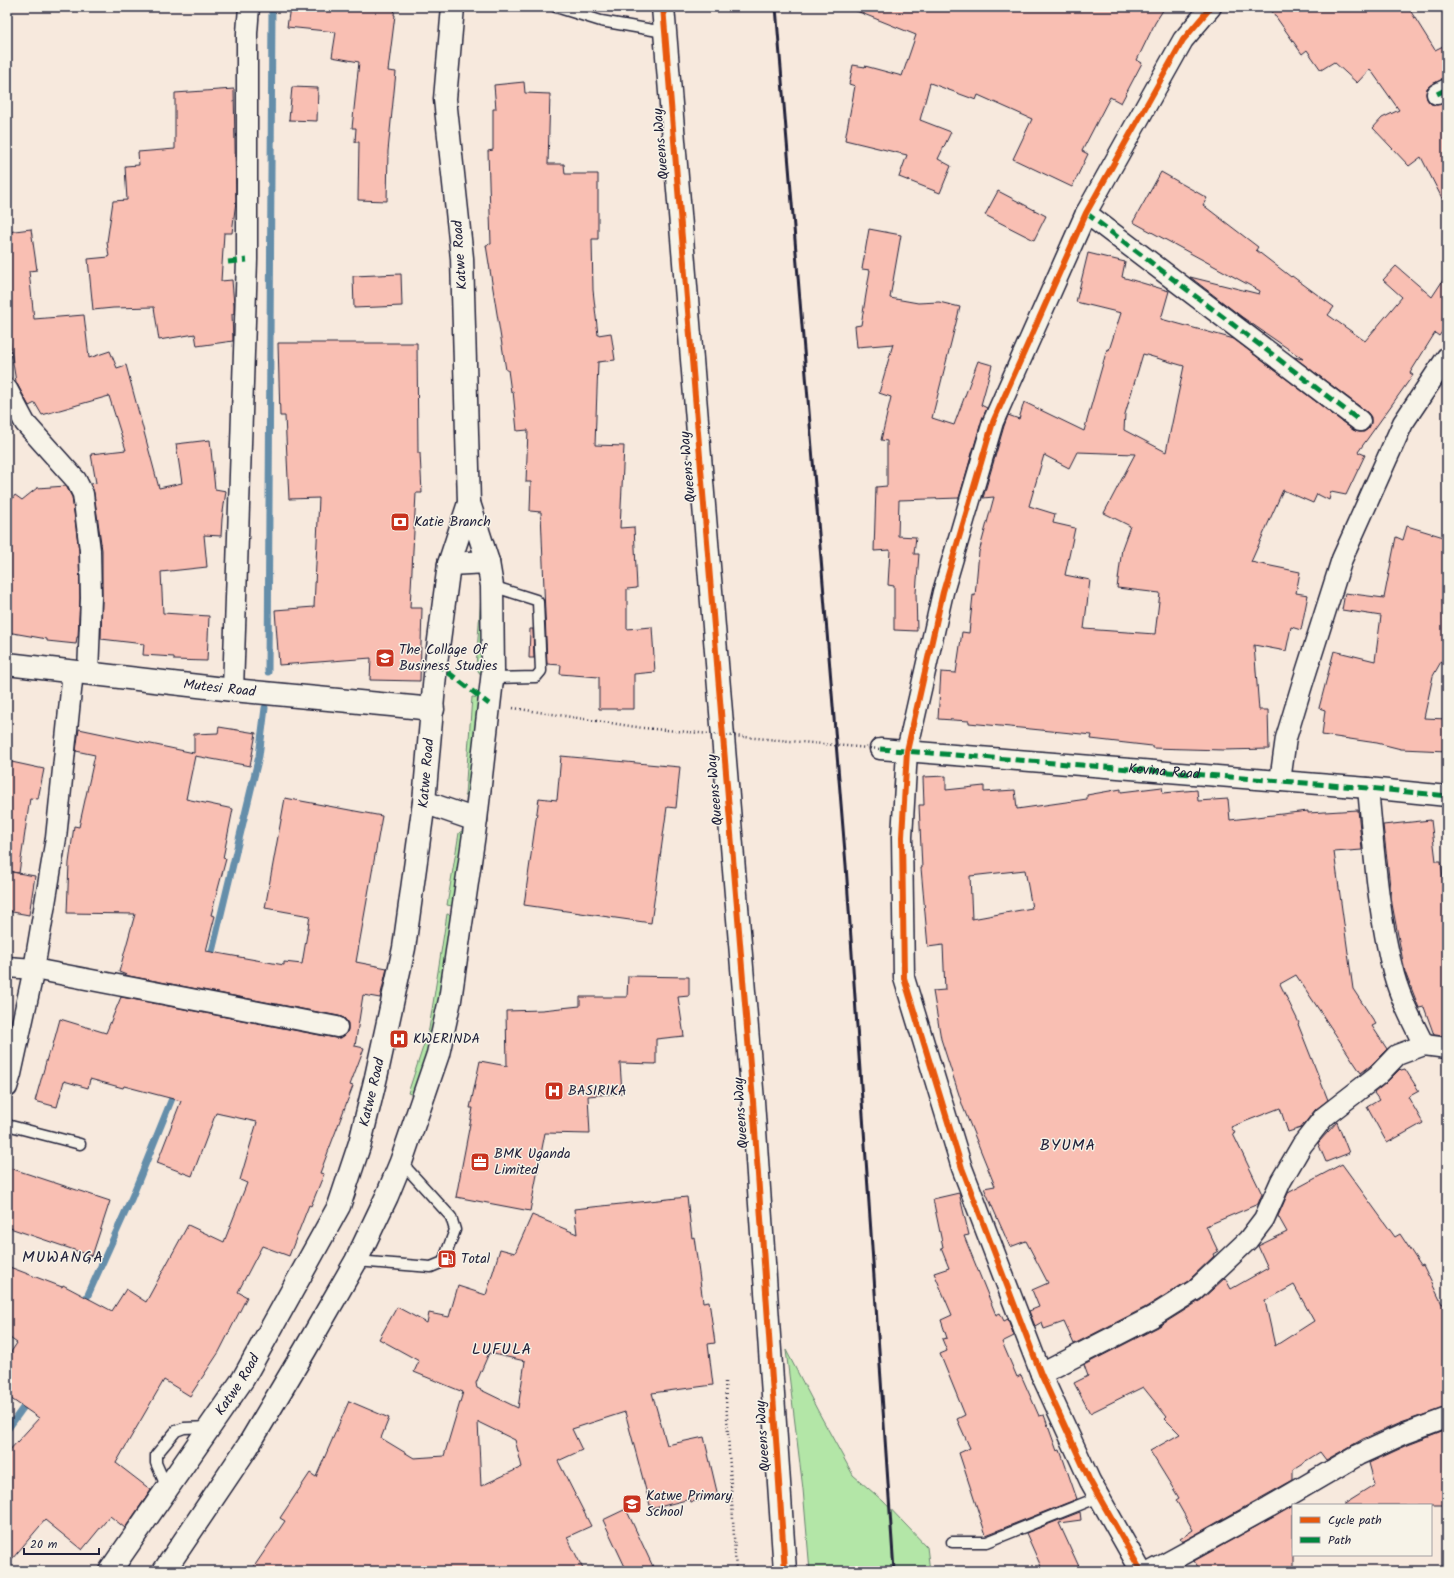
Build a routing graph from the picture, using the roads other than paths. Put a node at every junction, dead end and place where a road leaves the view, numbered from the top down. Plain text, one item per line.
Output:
1 (249, 7) edge
2 (453, 7) edge
3 (556, 7) edge
4 (663, 7) edge
5 (1211, 7) edge
6 (664, 32) junction
7 (1086, 214) junction
8 (1447, 357) edge
9 (7, 389) edge
10 (1360, 421) dead end
11 (469, 503) junction
12 (488, 562) junction
13 (449, 564) junction
14 (492, 586) junction
15 (7, 664) edge
16 (80, 672) junction
17 (492, 678) junction
18 (234, 690) junction
19 (432, 709) junction
20 (880, 749) road end
21 (907, 751) junction
22 (1280, 781) junction
23 (1368, 788) junction
24 (1447, 796) edge
25 (424, 802) junction
26 (476, 820) junction
27 (7, 967) edge
28 (34, 969) junction
29 (336, 1027) dead end
30 (1424, 1045) junction
31 (1447, 1048) edge
32 (7, 1087) edge
33 (7, 1125) edge
34 (80, 1144) dead end
35 (401, 1162) junction
36 (356, 1261) junction
37 (1041, 1374) junction
38 (1447, 1418) edge
39 (1099, 1497) junction
40 (952, 1542) dead end
41 (110, 1571) edge
42 (164, 1571) edge
43 (785, 1571) edge
44 (1141, 1571) edge
45 (1152, 1571) edge

1 - 18 street
2 - 11 main road, Katwe Road
3 - 6 lane
4 - 6 main road, Queens Way
5 - 7 street
6 - 43 main road, Queens Way
7 - 10 street
7 - 21 street
8 - 22 street
9 - 16 street
11 - 12 main road, Katwe Road
11 - 13 main road, Katwe Road
12 - 13 main road
12 - 14 main road, Katwe Road
13 - 19 main road, Katwe Road
14 - 17 main road, Katwe Road
14 - 17 lane
15 - 16 main road, Mutesi Road
16 - 18 main road, Mutesi Road
16 - 28 street
17 - 26 main road, Katwe Road
18 - 19 main road, Mutesi Road
19 - 25 main road, Katwe Road
20 - 21 street, Kevina Road
21 - 22 street, Kevina Road
21 - 37 street
22 - 23 street, Kevina Road
23 - 24 street, Kevina Road
23 - 30 street
25 - 26 main road
25 - 41 main road, Katwe Road
26 - 35 main road, Katwe Road
27 - 28 street
28 - 29 street
28 - 32 street
30 - 31 street
30 - 37 street
33 - 34 lane
35 - 36 main road, Katwe Road
35 - 36 lane
36 - 42 main road, Katwe Road
37 - 39 street
38 - 45 street
39 - 40 lane
39 - 44 street

